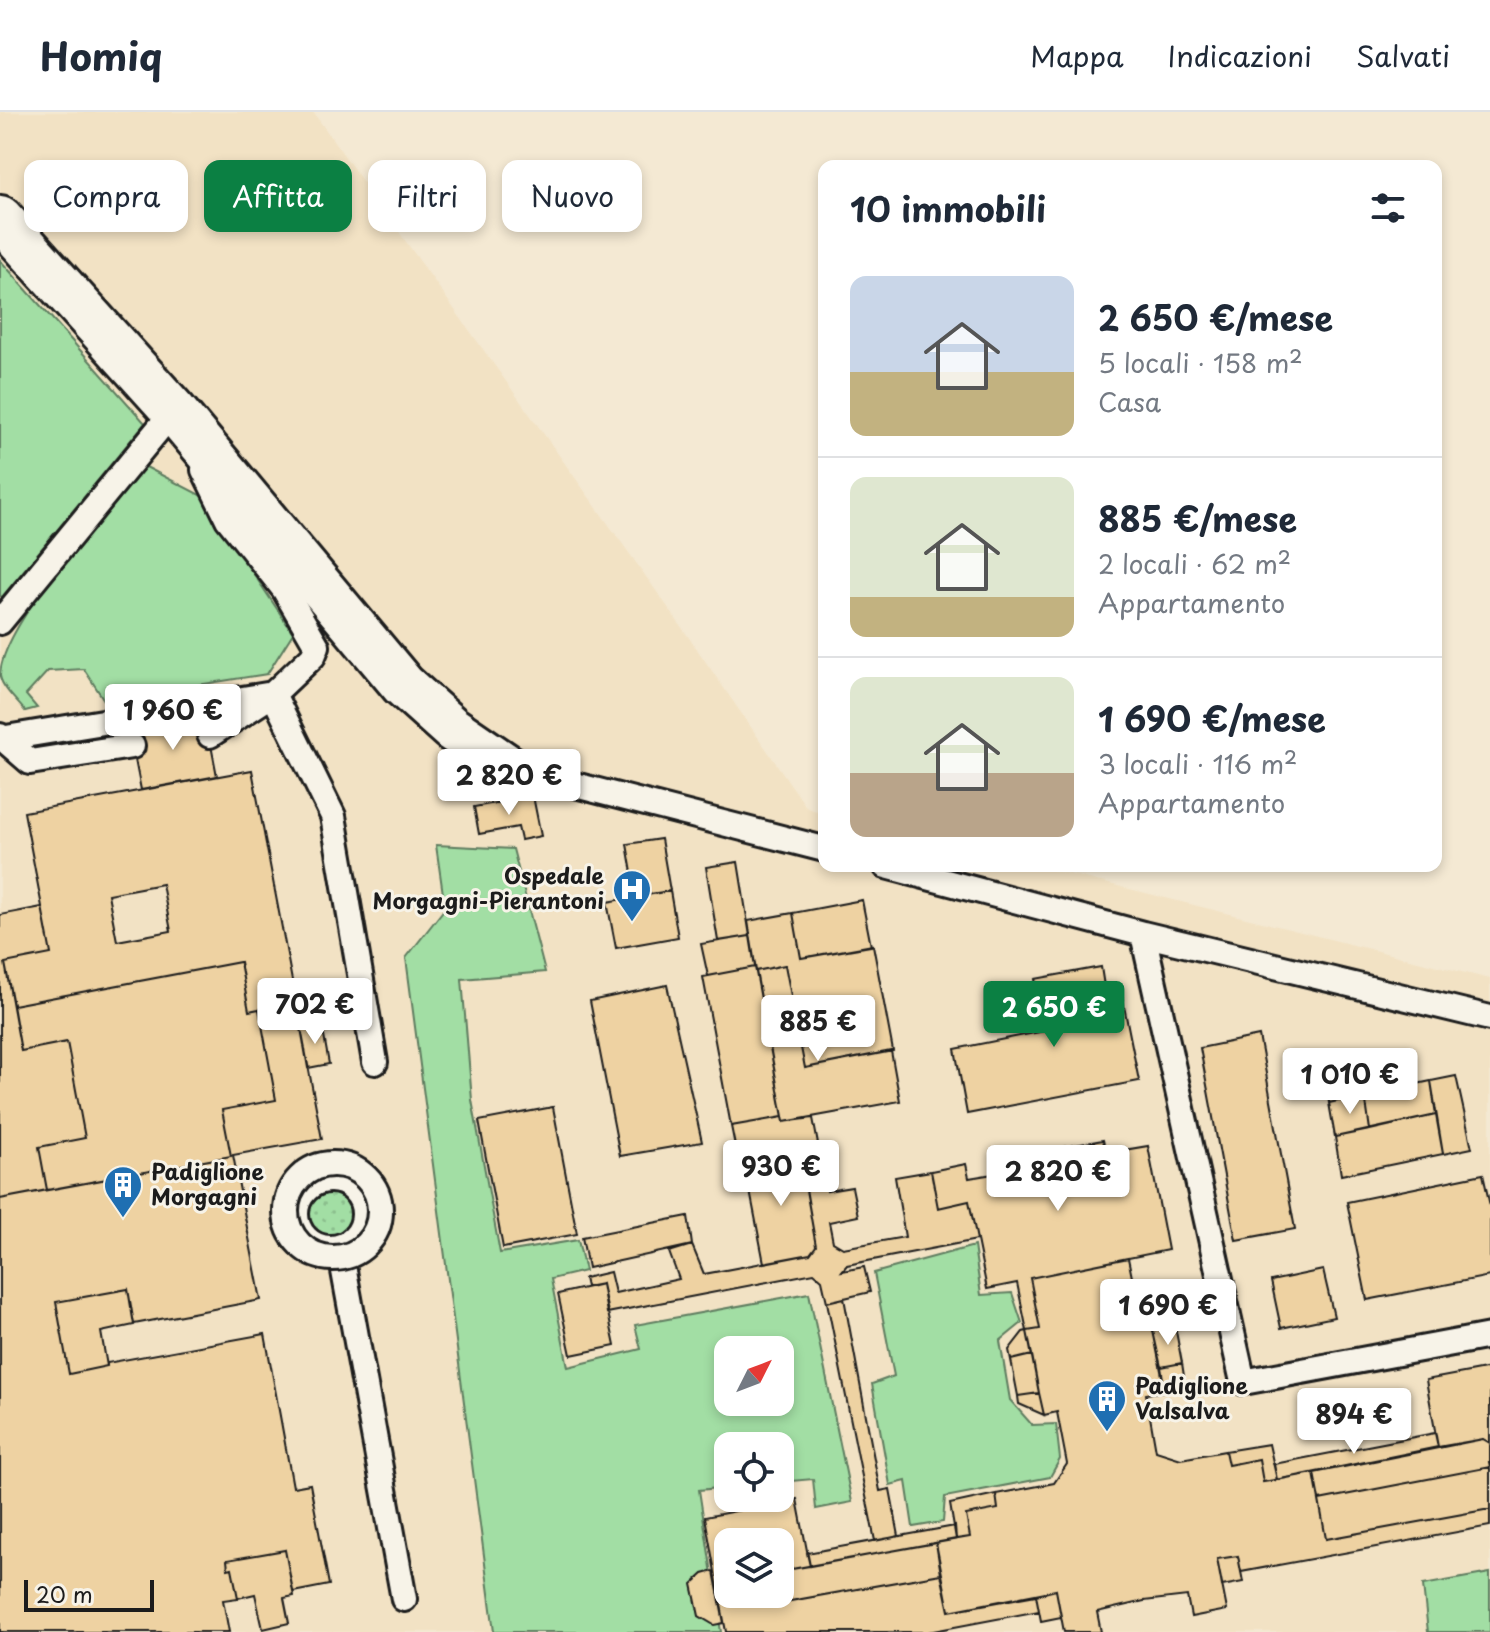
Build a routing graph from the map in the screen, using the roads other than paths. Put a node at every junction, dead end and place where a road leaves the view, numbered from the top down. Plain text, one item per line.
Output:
1 (0, 218) edge
2 (175, 412) junction
3 (0, 622) edge
4 (273, 694) junction
5 (210, 735) dead end
6 (0, 738) edge
7 (132, 746) dead end
8 (509, 768) joint
9 (818, 847) edge
10 (909, 872) edge
11 (1143, 934) junction
12 (1490, 1018) edge
13 (375, 1062) dead end
14 (344, 1271) dead end
15 (1490, 1336) edge
16 (404, 1599) dead end

1 - 2 street
2 - 3 lane
2 - 4 lane
2 - 8 street
4 - 5 lane
4 - 6 lane
4 - 13 lane
6 - 7 lane
8 - 9 lane
10 - 11 lane
11 - 12 lane
11 - 15 lane
14 - 16 lane

